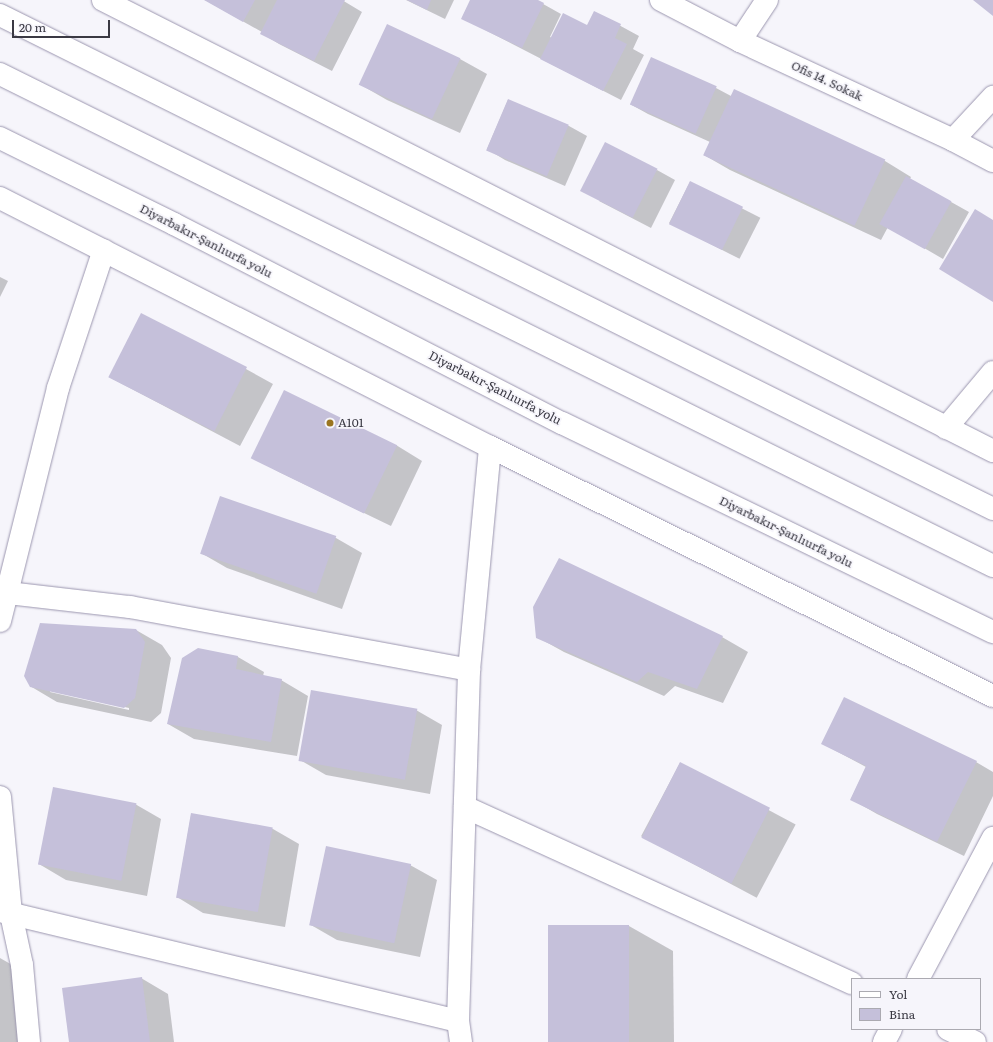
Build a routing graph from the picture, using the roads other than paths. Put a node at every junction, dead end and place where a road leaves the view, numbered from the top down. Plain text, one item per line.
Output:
1 (104, 0) edge
2 (661, 0) edge
3 (767, 0) edge
4 (0, 16) edge
5 (740, 40) junction
6 (0, 74) edge
7 (993, 96) edge
8 (0, 138) edge
9 (953, 140) junction
10 (993, 161) edge
11 (0, 198) edge
12 (104, 250) junction
13 (993, 372) edge
14 (946, 428) junction
15 (490, 447) junction
16 (993, 451) edge
17 (993, 509) edge
18 (7, 562) edge
19 (993, 566) edge
20 (4, 593) edge
21 (0, 621) edge
22 (993, 632) edge
23 (469, 670) junction
24 (993, 696) edge
25 (0, 797) edge
26 (465, 807) junction
27 (993, 838) edge
28 (5, 912) edge
29 (919, 978) edge
30 (851, 983) edge
31 (890, 1030) edge
32 (950, 1030) edge
33 (460, 1032) edge
34 (29, 1042) edge
35 (884, 1042) edge
36 (974, 1042) edge

1 - 14 main road
2 - 5 main road, Ofis 14. Sokak
3 - 5 main road
4 - 17 main road
5 - 9 main road, Ofis 14. Sokak
6 - 19 main road
7 - 9 main road
8 - 22 main road, Diyarbakır-Şanlıurfa yolu
9 - 10 main road, Ofis 14. Sokak
11 - 12 main road
12 - 15 main road
12 - 18 main road
13 - 14 main road
14 - 16 main road
15 - 23 main road
15 - 24 main road
18 - 20 main road
20 - 21 main road
20 - 23 main road
23 - 26 main road
25 - 28 main road
26 - 30 main road
26 - 33 main road
27 - 29 main road
28 - 33 main road
28 - 34 main road
31 - 35 main road
32 - 36 main road

